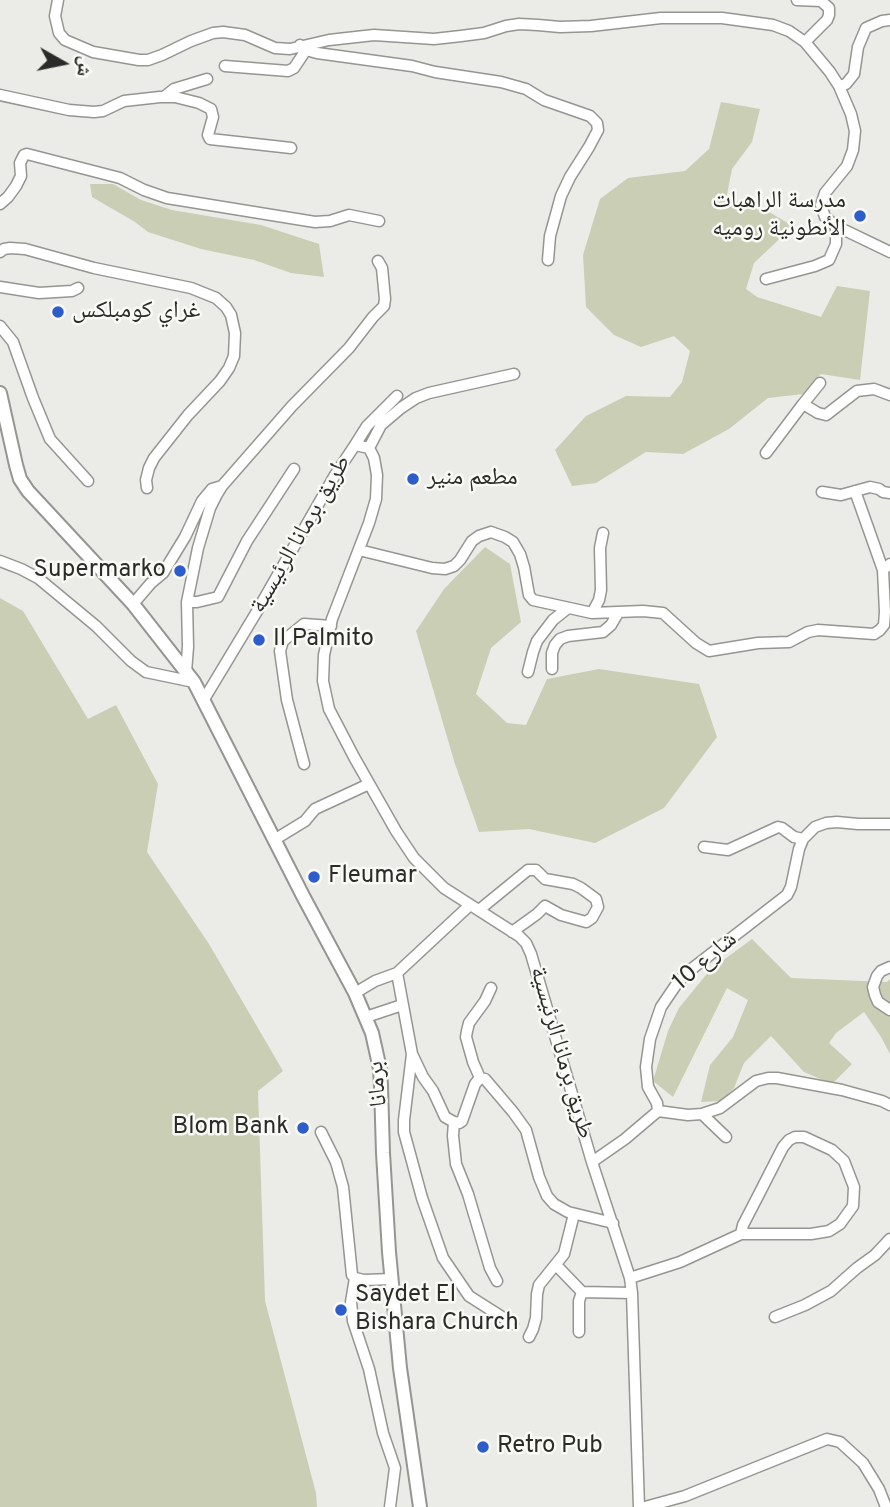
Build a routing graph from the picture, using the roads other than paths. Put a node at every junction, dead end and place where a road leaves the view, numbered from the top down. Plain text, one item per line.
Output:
1 (58, 0) edge
2 (797, 0) edge
3 (890, 20) edge
4 (805, 42) junction
5 (303, 48) junction
6 (225, 66) dead end
7 (207, 79) dead end
8 (839, 86) junction
9 (0, 94) edge
10 (164, 97) junction
11 (291, 148) dead end
12 (0, 204) edge
13 (379, 221) dead end
14 (836, 226) junction
15 (0, 252) edge
16 (890, 252) edge
17 (548, 260) dead end
18 (378, 261) dead end
19 (766, 279) dead end
20 (0, 287) edge
21 (78, 288) dead end
22 (0, 326) edge
23 (514, 374) dead end
24 (820, 383) dead end
25 (0, 393) edge
26 (890, 395) edge
27 (397, 396) dead end
28 (803, 404) junction
29 (355, 445) junction
30 (369, 448) junction
31 (766, 453) dead end
32 (294, 469) dead end
33 (88, 481) dead end
34 (222, 486) junction
35 (147, 488) dead end
36 (855, 491) junction
37 (822, 492) dead end
38 (890, 493) edge
39 (603, 533) dead end
40 (359, 550) junction
41 (0, 561) edge
42 (886, 567) edge
43 (187, 602) junction
44 (133, 604) junction
45 (568, 608) junction
46 (592, 613) junction
47 (618, 613) junction
48 (331, 626) junction
49 (552, 669) dead end
50 (528, 672) dead end
51 (190, 677) junction
52 (203, 701) junction
53 (304, 764) dead end
54 (369, 784) junction
55 (890, 824) edge
56 (274, 839) junction
57 (803, 839) junction
58 (704, 847) dead end
59 (475, 908) junction
60 (512, 932) junction
61 (890, 967) edge
62 (397, 973) junction
63 (491, 988) dead end
64 (355, 993) junction
65 (402, 1005) junction
66 (890, 1010) edge
67 (366, 1017) junction
68 (412, 1054) junction
69 (480, 1079) junction
70 (890, 1105) edge
71 (658, 1111) junction
72 (702, 1114) junction
73 (454, 1122) junction
74 (321, 1132) dead end
75 (726, 1137) dead end
76 (592, 1162) junction
77 (574, 1214) junction
78 (613, 1223) junction
79 (741, 1234) junction
80 (890, 1239) edge
81 (556, 1265) junction
82 (355, 1278) junction
83 (630, 1278) junction
84 (392, 1279) junction
85 (497, 1281) dead end
86 (582, 1292) junction
87 (632, 1293) junction
88 (775, 1317) dead end
89 (513, 1324) dead end
90 (579, 1332) dead end
91 (529, 1337) dead end
92 (390, 1507) edge
93 (420, 1507) edge
94 (639, 1507) edge
95 (645, 1507) edge
96 (886, 1507) edge

1 - 5 street
2 - 4 street
3 - 8 street
4 - 5 street
4 - 8 street
5 - 6 street
5 - 17 street
7 - 10 street
8 - 14 street
9 - 10 street
10 - 11 street
12 - 13 street
14 - 16 street
14 - 19 street
15 - 35 street
18 - 34 street
20 - 21 street
22 - 33 street
23 - 30 street
24 - 28 street
25 - 44 main road
26 - 28 street
27 - 29 street
28 - 31 street
29 - 30 street, طريق برمانا الرئيسية
29 - 52 street, طريق برمانا الرئيسية
30 - 40 street, طريق برمانا الرئيسية
32 - 43 street
34 - 43 street
34 - 44 street
36 - 37 street
36 - 38 street
36 - 42 street
39 - 46 street
40 - 45 street
40 - 48 street, طريق برمانا الرئيسية
41 - 51 street
42 - 47 street
43 - 51 street
44 - 51 main road
45 - 46 street
45 - 50 street
46 - 47 street
47 - 49 street
48 - 53 street
48 - 54 street, طريق برمانا الرئيسية
51 - 52 main road
52 - 56 main road, برمانا
54 - 56 street
54 - 59 street, طريق برمانا الرئيسية
55 - 57 street
56 - 64 main road, برمانا
57 - 58 street
57 - 71 street, شارع 10
59 - 60 street, طريق برمانا الرئيسية
59 - 60 street
59 - 62 street
60 - 76 street, طريق برمانا الرئيسية
61 - 66 street
62 - 64 street
62 - 65 street
63 - 69 street
64 - 67 main road, برمانا
65 - 67 street
65 - 68 street
67 - 84 main road, برمانا
68 - 73 street
68 - 89 street
69 - 73 street
69 - 77 street
70 - 72 street
71 - 72 street
71 - 76 street
72 - 75 street
73 - 85 street
74 - 82 street
76 - 78 street, طريق برمانا الرئيسية
77 - 78 street
77 - 81 street
78 - 83 street, طريق برمانا الرئيسية
79 - 79 street
79 - 83 street
80 - 88 street
81 - 86 street
81 - 91 street
82 - 84 street
82 - 92 street
83 - 87 street, طريق برمانا الرئيسية
84 - 93 main road, برمانا
86 - 87 street
86 - 90 street
87 - 94 street, طريق برمانا الرئيسية
95 - 96 street

